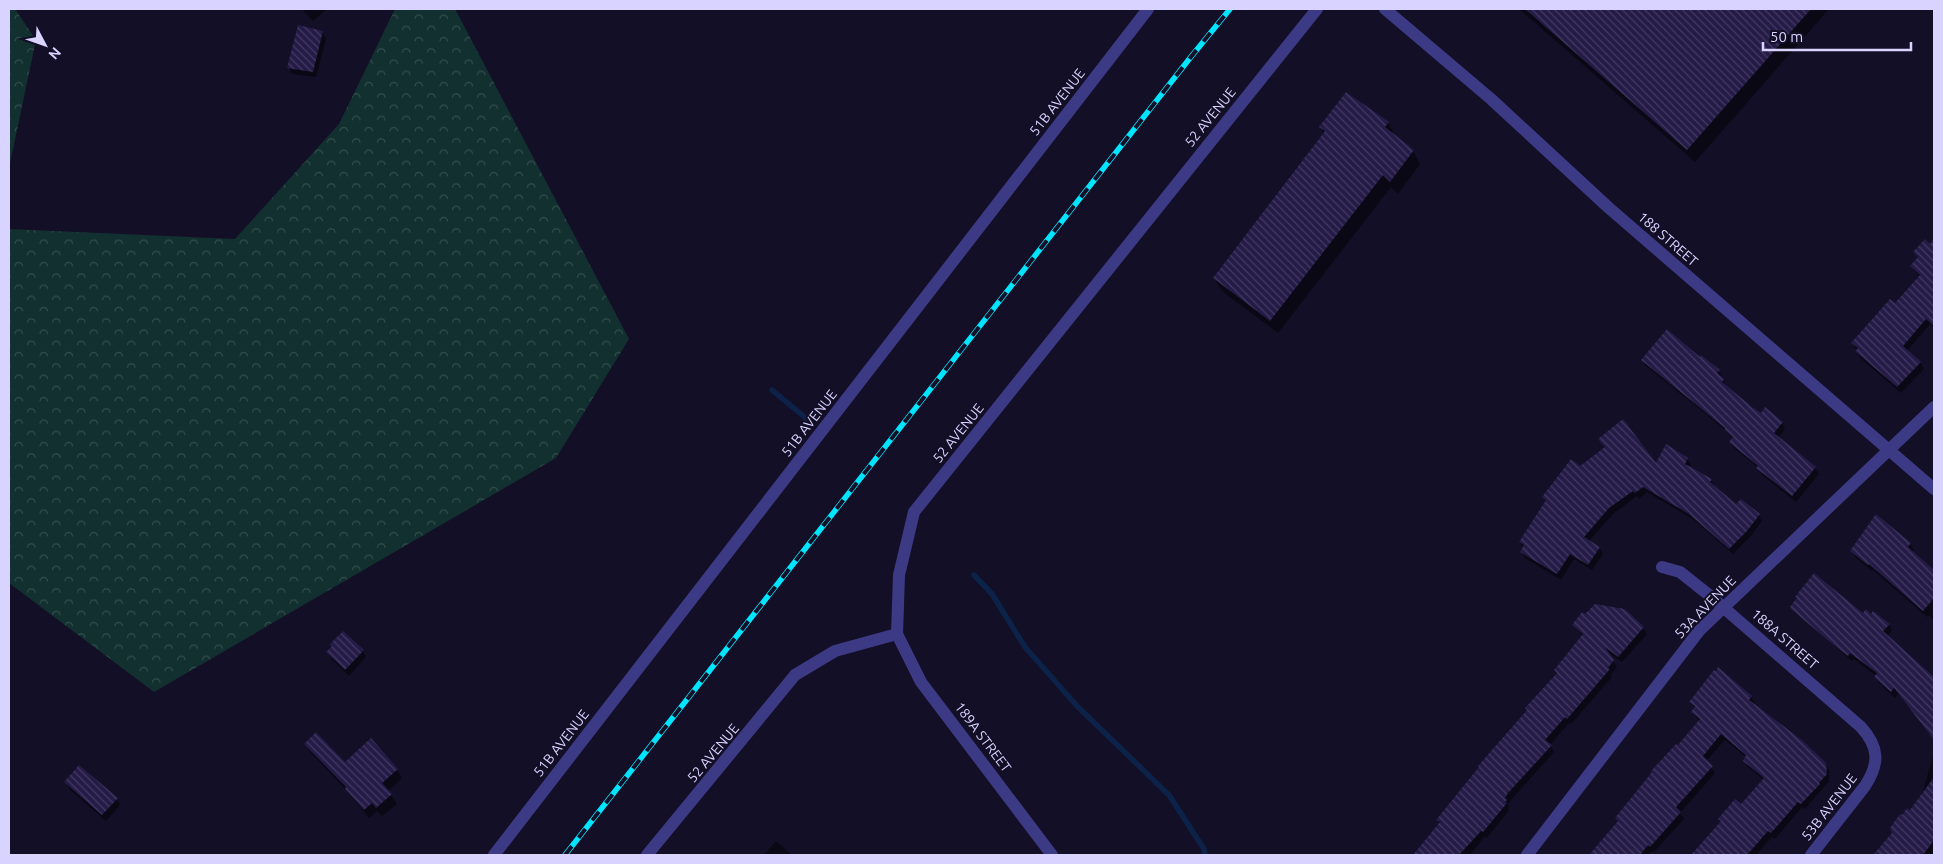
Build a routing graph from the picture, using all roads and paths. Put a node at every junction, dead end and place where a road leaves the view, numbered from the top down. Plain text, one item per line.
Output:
1 (1148, 9) edge
2 (1317, 9) edge
3 (1385, 9) edge
4 (1934, 407) edge
5 (1889, 449) junction
6 (1934, 489) edge
7 (1662, 567) dead end
8 (1724, 606) junction
9 (897, 634) junction
10 (1875, 749) joint
11 (494, 855) edge
12 (647, 855) edge
13 (1052, 855) edge
14 (1527, 855) edge
15 (1811, 855) edge

1 - 11 street, 51B AVENUE
2 - 9 street, 52 AVENUE
3 - 5 street, 188 STREET
4 - 5 street, 53A AVENUE
5 - 6 street, 188 STREET
5 - 8 street, 53A AVENUE
7 - 8 street, 188A STREET
8 - 10 street, 188A STREET
8 - 14 street, 53A AVENUE
9 - 12 street, 52 AVENUE
9 - 13 street, 189A STREET
10 - 15 street, 53B AVENUE

